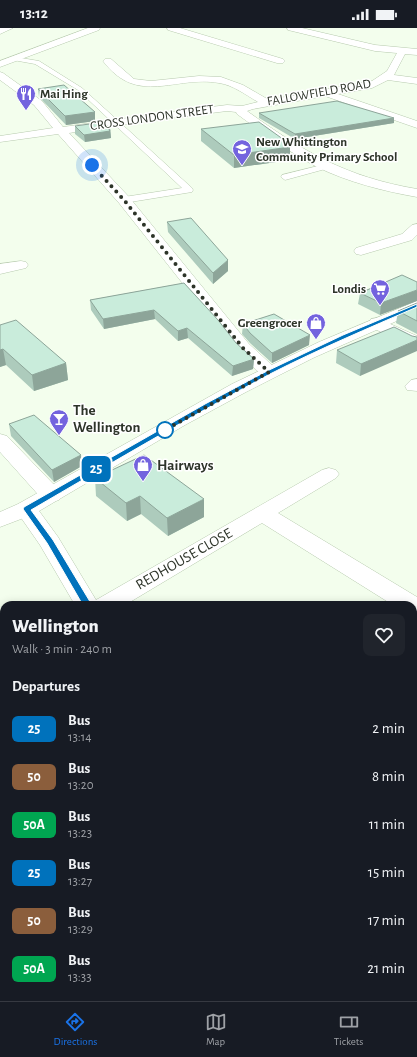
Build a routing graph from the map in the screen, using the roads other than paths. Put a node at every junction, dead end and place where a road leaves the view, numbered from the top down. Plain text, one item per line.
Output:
1 (9, 28) edge
2 (96, 28) edge
3 (171, 28) edge
4 (291, 28) edge
5 (0, 31) edge
6 (183, 40) dead end
7 (207, 40) junction
8 (402, 51) junction
9 (417, 52) edge
10 (15, 59) junction
11 (108, 61) dead end
12 (280, 61) dead end
13 (0, 64) edge
14 (0, 75) edge
15 (387, 77) junction
16 (417, 81) edge
17 (327, 94) junction
18 (268, 103) junction
19 (243, 108) junction
20 (118, 122) junction
21 (417, 125) edge
22 (61, 131) junction
23 (0, 139) edge
24 (326, 166) junction
25 (285, 177) dead end
26 (417, 193) edge
27 (124, 200) junction
28 (417, 228) edge
29 (361, 251) dead end
30 (22, 265) dead end
31 (0, 269) edge
32 (417, 306) edge
33 (377, 323) junction
34 (417, 343) edge
35 (269, 372) junction
36 (0, 440) edge
37 (329, 474) dead end
38 (51, 495) junction
39 (26, 509) junction
40 (263, 514) junction
41 (0, 520) edge
42 (85, 601) edge
43 (113, 601) edge
44 (404, 601) edge

1 - 5 street
2 - 10 street
3 - 7 street
4 - 8 street
6 - 7 street
7 - 12 street
8 - 9 street
8 - 15 street, FALLOWFIELD ROAD
10 - 13 street
10 - 20 lane
11 - 18 street
14 - 22 street
15 - 16 street
15 - 17 street, FALLOWFIELD ROAD
17 - 18 street, FALLOWFIELD ROAD
17 - 21 street
18 - 19 street, FALLOWFIELD ROAD
19 - 20 street, CROSS LONDON STREET
19 - 24 street
20 - 22 street, CROSS LONDON STREET
20 - 27 lane
22 - 23 street, CROSS LONDON STREET
22 - 27 street
24 - 25 lane
24 - 26 street
27 - 35 street
28 - 29 street
30 - 31 street
32 - 33 street
33 - 34 street
33 - 35 street
35 - 38 street
36 - 38 street
37 - 40 street, REDHOUSE CLOSE
38 - 39 street
39 - 41 street
39 - 42 street
40 - 43 street, REDHOUSE CLOSE
40 - 44 street

